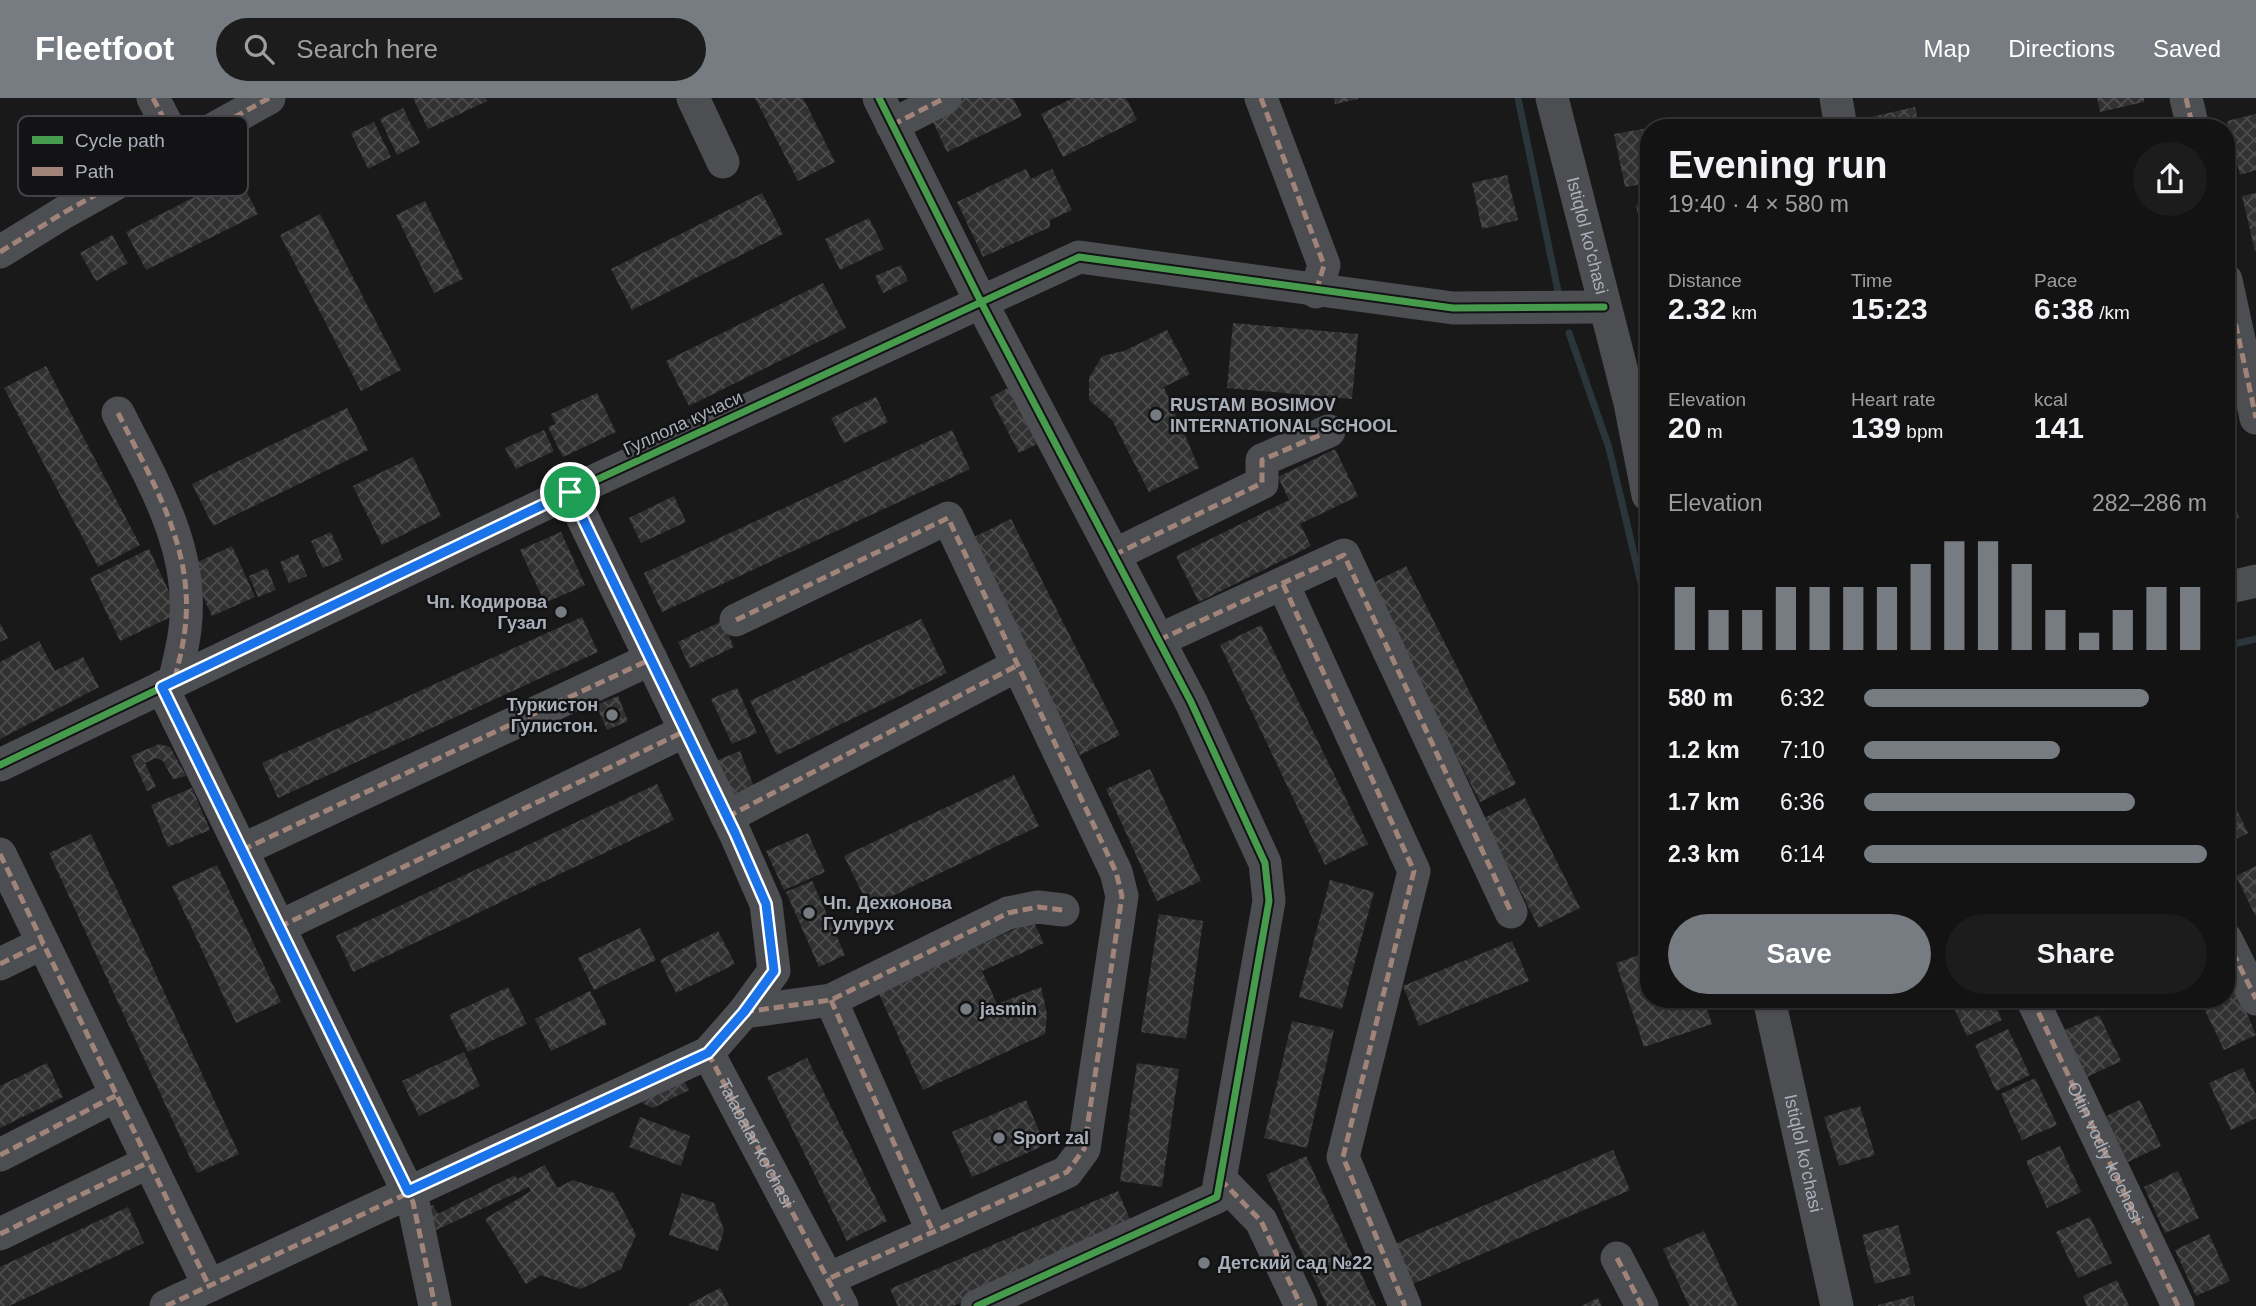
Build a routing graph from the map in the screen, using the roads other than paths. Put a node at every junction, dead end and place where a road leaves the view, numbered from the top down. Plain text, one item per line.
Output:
1 (153, 98) edge
2 (269, 98) edge
3 (693, 98) edge
4 (945, 98) edge
5 (1261, 98) edge
6 (1552, 98) edge
7 (1836, 98) edge
8 (2186, 98) edge
9 (886, 111) edge
10 (162, 116) edge
11 (236, 116) edge
12 (1840, 119) edge
13 (2191, 119) edge
14 (723, 162) dead end
15 (96, 196) edge
16 (0, 252) edge
17 (1316, 292) junction
18 (981, 303) junction
19 (1604, 307) junction
20 (2235, 321) edge
21 (118, 413) dead end
22 (2256, 418) edge
23 (1329, 431) dead end
24 (1640, 454) edge
25 (570, 492) junction
26 (1114, 555) junction
27 (2256, 581) edge
28 (1283, 584) junction
29 (2235, 586) edge
30 (736, 620) dead end
31 (1159, 640) junction
32 (650, 659) junction
33 (1018, 665) junction
34 (168, 685) junction
35 (685, 731) junction
36 (0, 765) edge
37 (727, 817) junction
38 (242, 850) junction
39 (0, 854) edge
40 (1063, 910) dead end
41 (1511, 912) dead end
42 (279, 926) junction
43 (43, 943) junction
44 (2235, 957) edge
45 (0, 964) edge
46 (2256, 999) edge
47 (831, 1000) junction
48 (1771, 1008) edge
49 (2036, 1008) edge
50 (744, 1012) junction
51 (708, 1053) junction
52 (117, 1095) junction
53 (0, 1155) edge
54 (149, 1162) junction
55 (1220, 1179) junction
56 (408, 1191) junction
57 (933, 1232) junction
58 (0, 1234) edge
59 (1617, 1258) dead end
60 (209, 1286) junction
61 (835, 1293) edge
62 (166, 1306) edge
63 (435, 1306) edge
64 (977, 1306) edge
65 (1301, 1306) edge
66 (1405, 1306) edge
67 (1642, 1306) edge
68 (1837, 1306) edge
69 (2178, 1306) edge

1 - 10 street
2 - 11 street
3 - 14 street
4 - 9 street
5 - 17 street
6 - 19 street, Istiqlol ko'chasi
7 - 12 street
8 - 13 street
9 - 18 street
15 - 16 street
17 - 18 street, Гуллола кучаси
17 - 19 street
18 - 25 street, Гуллола кучаси
18 - 26 street
19 - 24 street, Istiqlol ko'chasi
20 - 22 street
21 - 34 street
23 - 26 street
25 - 32 street
25 - 34 street, Гуллола кучаси
26 - 31 street
27 - 29 street
28 - 31 street
28 - 41 street
28 - 66 street
30 - 33 street
31 - 55 street
32 - 35 street
32 - 38 street
33 - 37 street
33 - 57 street
34 - 36 street, Гуллола кучаси
34 - 38 street
35 - 37 street
35 - 42 street
37 - 50 street
38 - 42 street
39 - 43 street
40 - 47 street
42 - 56 street
43 - 45 street
43 - 52 street
44 - 46 street
47 - 50 street
47 - 57 street
48 - 68 street, Istiqlol ko'chasi
49 - 69 street, Oltin vodiy ko'chasi
50 - 51 street
51 - 56 street
51 - 61 street, Talabalar ko'chasi
52 - 53 street
52 - 54 street
54 - 58 street
54 - 60 street
55 - 64 street
55 - 65 street
56 - 60 street
56 - 63 street
57 - 61 street
59 - 67 street
60 - 62 street

